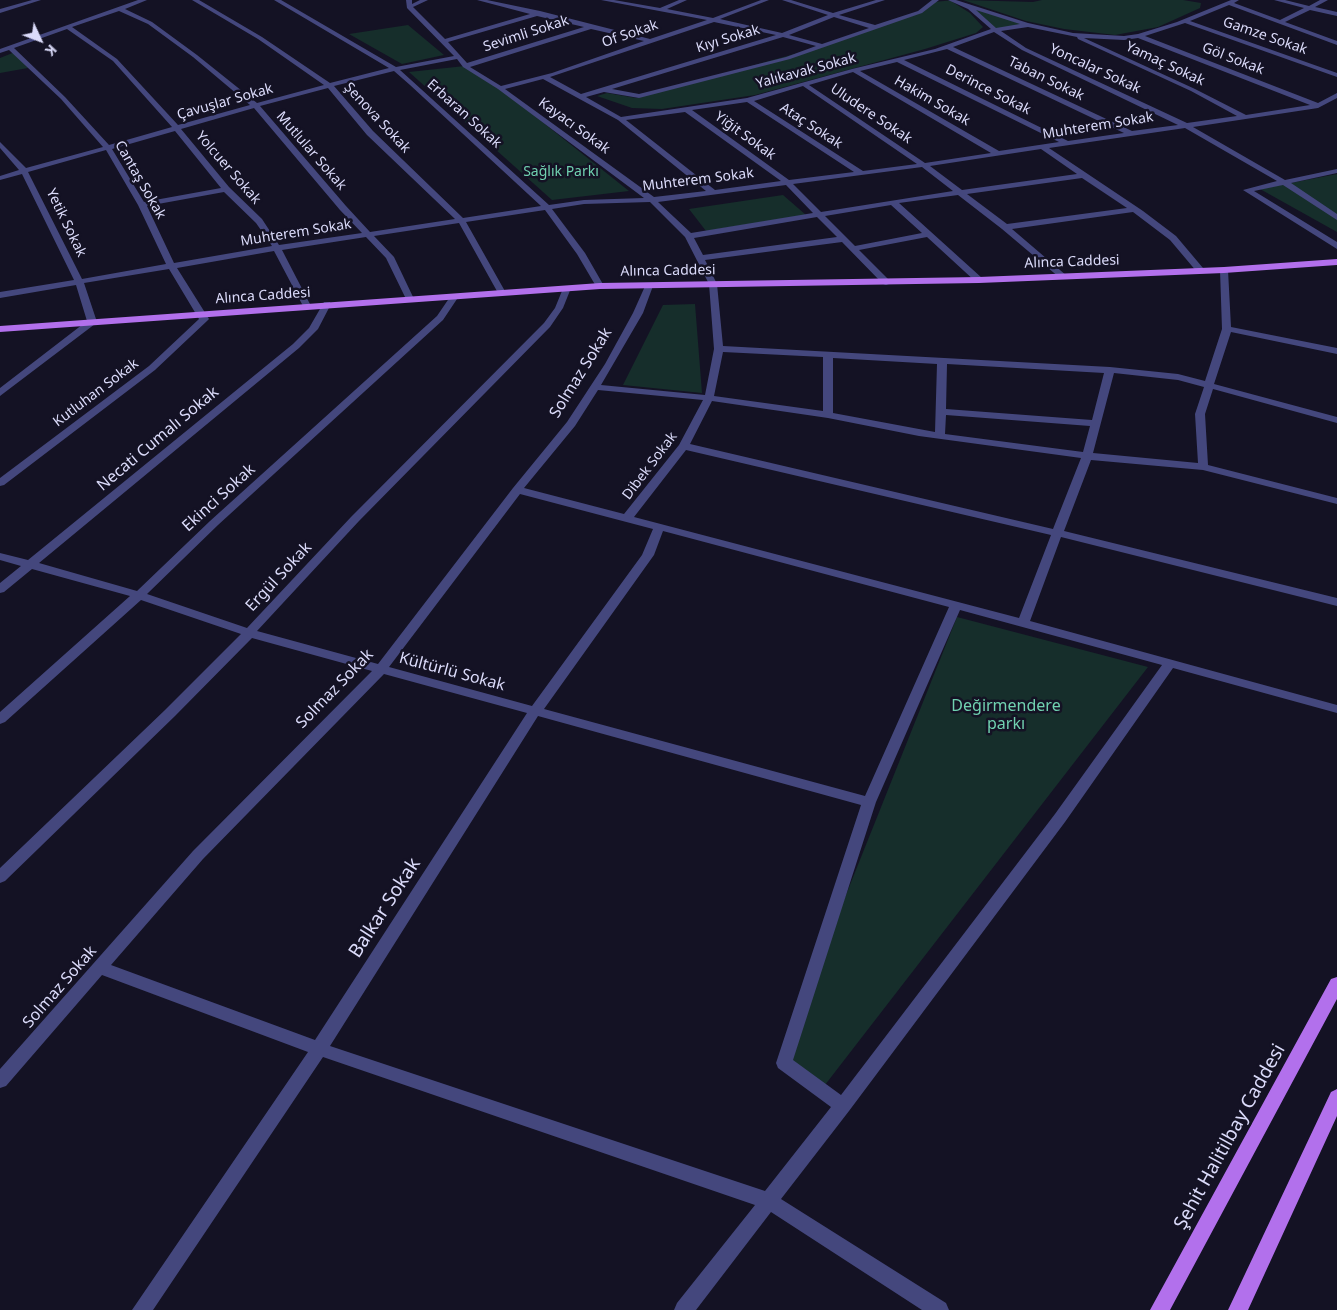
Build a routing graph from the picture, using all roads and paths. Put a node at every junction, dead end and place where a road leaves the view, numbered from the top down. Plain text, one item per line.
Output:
1 (38, 0) edge
2 (144, 0) edge
3 (194, 0) edge
4 (277, 0) edge
5 (425, 0) edge
6 (480, 0) edge
7 (604, 0) edge
8 (684, 0) edge
9 (766, 0) edge
10 (785, 0) edge
11 (882, 0) edge
12 (936, 0) edge
13 (952, 0) edge
14 (1236, 0) edge
15 (1277, 0) edge
16 (1325, 0) edge
17 (409, 3) edge
18 (1229, 3) junction
19 (1308, 8) junction
20 (120, 9) junction
21 (662, 10) junction
22 (0, 11) edge
23 (540, 13) junction
24 (835, 14) junction
25 (1337, 14) edge
26 (713, 20) junction
27 (1184, 21) junction
28 (1280, 22) junction
29 (1028, 25) junction
30 (593, 26) junction
31 (874, 27) junction
32 (69, 28) junction
33 (995, 30) junction
34 (783, 35) junction
35 (1073, 35) junction
36 (1139, 36) junction
37 (650, 40) junction
38 (443, 42) junction
39 (1337, 43) edge
40 (823, 46) junction
41 (949, 47) junction
42 (10, 48) junction
43 (0, 51) edge
44 (459, 57) junction
45 (899, 60) junction
46 (465, 66) junction
47 (395, 69) junction
48 (854, 70) junction
49 (1337, 75) edge
50 (544, 77) junction
51 (804, 84) junction
52 (330, 86) junction
53 (500, 88) junction
54 (606, 90) junction
55 (1337, 95) edge
56 (579, 97) junction
57 (748, 100) junction
58 (1329, 101) junction
59 (256, 106) junction
60 (1318, 106) junction
61 (1337, 107) edge
62 (688, 110) junction
63 (1245, 117) junction
64 (620, 120) junction
65 (1187, 126) junction
66 (177, 129) junction
67 (1132, 134) junction
68 (1066, 143) junction
69 (0, 144) edge
70 (1042, 147) junction
71 (108, 148) junction
72 (997, 153) junction
73 (924, 165) junction
74 (24, 170) junction
75 (1337, 171) edge
76 (861, 173) junction
77 (1084, 175) junction
78 (0, 178) edge
79 (787, 182) junction
80 (1284, 182) junction
81 (226, 189) junction
82 (713, 192) junction
83 (961, 193) junction
84 (652, 200) junction
85 (893, 202) junction
86 (142, 205) junction
87 (547, 208) junction
88 (1134, 209) junction
89 (822, 215) junction
90 (1337, 218) edge
91 (461, 220) junction
92 (1005, 227) junction
93 (370, 234) junction
94 (929, 234) junction
95 (690, 236) junction
96 (844, 239) junction
97 (1337, 246) edge
98 (277, 248) junction
99 (854, 249) junction
100 (700, 258) junction
101 (1337, 262) edge
102 (172, 266) junction
103 (1200, 270) junction
104 (1224, 270) junction
105 (1063, 276) junction
106 (979, 280) junction
107 (80, 282) junction
108 (886, 282) junction
109 (713, 284) junction
110 (600, 286) junction
111 (648, 286) junction
112 (567, 288) junction
113 (502, 293) junction
114 (0, 295) edge
115 (455, 296) junction
116 (410, 299) junction
117 (327, 304) junction
118 (307, 306) junction
119 (203, 317) junction
120 (92, 322) junction
121 (0, 329) edge
122 (1226, 330) junction
123 (719, 349) junction
124 (1337, 351) edge
125 (828, 355) junction
126 (942, 361) junction
127 (1110, 370) junction
128 (1210, 386) junction
129 (596, 387) junction
130 (0, 393) edge
131 (709, 398) junction
132 (940, 412) junction
133 (828, 415) junction
134 (1337, 420) edge
135 (1097, 423) junction
136 (940, 436) junction
137 (684, 446) junction
138 (1087, 456) junction
139 (1203, 467) junction
140 (0, 483) edge
141 (517, 490) junction
142 (1337, 501) edge
143 (627, 518) junction
144 (660, 526) junction
145 (1057, 533) junction
146 (0, 556) edge
147 (31, 564) junction
148 (0, 590) edge
149 (139, 595) junction
150 (1337, 602) edge
151 (956, 605) junction
152 (1023, 623) junction
153 (249, 633) junction
154 (1170, 664) junction
155 (381, 669) junction
156 (1337, 709) edge
157 (535, 711) junction
158 (0, 719) edge
159 (869, 802) junction
160 (0, 877) edge
161 (100, 968) junction
162 (1337, 984) edge
163 (319, 1049) junction
164 (0, 1081) edge
165 (1337, 1096) edge
166 (843, 1106) junction
167 (769, 1201) junction
168 (142, 1310) edge
169 (684, 1310) edge
170 (939, 1310) edge
171 (1160, 1310) edge
172 (1238, 1310) edge

1 - 22 street
2 - 20 street
3 - 52 street, Şenova Sokak
4 - 47 street, Erbaran Sokak
5 - 17 street
6 - 23 street
7 - 21 street
8 - 21 street
9 - 26 street, Of Sokak
10 - 24 street
11 - 24 street, Kıyı Sokak
12 - 31 street
13 - 29 street
13 - 33 street
14 - 18 street, Yalıkavak Sokak
15 - 19 street
16 - 19 street
17 - 38 street, Kayacı Sokak
18 - 27 street, Yalıkavak Sokak
18 - 28 street
19 - 25 street
19 - 28 street
20 - 32 street
20 - 59 street, Mutlular Sokak
21 - 26 street
23 - 30 street
23 - 38 street
24 - 31 street
24 - 34 street, Kıyı Sokak
26 - 34 street
26 - 37 street, Of Sokak
27 - 36 street, Yalıkavak Sokak
27 - 49 street, Gamze Sokak
28 - 39 street
29 - 33 street, Yalıkavak Sokak
29 - 35 street, Yalıkavak Sokak
30 - 37 street
30 - 46 street, Sevimli Sokak
31 - 40 street
32 - 42 street
32 - 66 street, Yolcuer Sokak
33 - 41 street, Yalıkavak Sokak
33 - 65 street, Yoncalar Sokak
34 - 40 street
34 - 54 street, Kıyı Sokak
35 - 36 street, Yalıkavak Sokak
35 - 63 street, Yamaç Sokak
36 - 60 street, Göl Sokak
37 - 50 street, Of Sokak
38 - 44 street, Kayacı Sokak
40 - 54 street
41 - 45 street, Yalıkavak Sokak
41 - 67 street, Taban Sokak
42 - 43 street
42 - 71 street, Cantaş Sokak
44 - 46 street, Kayacı Sokak
44 - 47 street, Çavuşlar Sokak
45 - 48 street, Yalıkavak Sokak
45 - 68 street, Derince Sokak
46 - 53 street, Kayacı Sokak
47 - 52 street, Çavuşlar Sokak
47 - 87 street, Erbaran Sokak
48 - 51 street, Yalıkavak Sokak
48 - 72 street, Hakim Sokak
50 - 53 street, Of Sokak
50 - 56 street
51 - 57 street, Yalıkavak Sokak
51 - 73 street, Uludere Sokak
52 - 59 street, Çavuşlar Sokak
52 - 91 street, Şenova Sokak
53 - 84 street, Kayacı Sokak
54 - 56 street, Kıyı Sokak
55 - 58 street, Muhterem Sokak
56 - 64 street
57 - 62 street, Yalıkavak Sokak
57 - 76 street, Ataç Sokak
58 - 60 street, Muhterem Sokak
58 - 61 street
59 - 66 street, Çavuşlar Sokak
59 - 93 street, Mutlular Sokak
60 - 63 street, Muhterem Sokak
62 - 64 street, Yalıkavak Sokak
62 - 79 street, Yiğit Sokak
63 - 65 street, Muhterem Sokak
64 - 82 street
65 - 67 street, Muhterem Sokak
65 - 80 street, Yoncalar Sokak
66 - 71 street, Çavuşlar Sokak
66 - 81 street, Yolcuer Sokak
67 - 68 street, Muhterem Sokak
68 - 70 street, Muhterem Sokak
69 - 74 street, Yetik Sokak
70 - 72 street, Muhterem Sokak
70 - 77 street
71 - 74 street, Çavuşlar Sokak
71 - 86 street, Cantaş Sokak
72 - 73 street, Muhterem Sokak
73 - 76 street, Muhterem Sokak
73 - 83 street, Uludere Sokak
74 - 78 street, Çavuşlar Sokak
74 - 107 street, Yetik Sokak
75 - 80 street
76 - 79 street, Muhterem Sokak
77 - 83 street
77 - 88 street
79 - 82 street, Muhterem Sokak
79 - 89 street, Yiğit Sokak
80 - 90 street, Yoncalar Sokak
80 - 97 street
81 - 86 street
81 - 98 street, Yolcuer Sokak
82 - 84 street, Muhterem Sokak
83 - 85 street
83 - 92 street, Uludere Sokak
84 - 87 street, Muhterem Sokak
84 - 95 street, Kayacı Sokak
85 - 89 street
85 - 94 street
86 - 102 street, Cantaş Sokak
87 - 91 street, Muhterem Sokak
87 - 110 street, Erbaran Sokak
88 - 92 street
88 - 103 street
89 - 95 street
89 - 96 street, Yiğit Sokak
91 - 93 street, Muhterem Sokak
91 - 113 street, Şenova Sokak
92 - 105 street, Uludere Sokak
93 - 98 street, Muhterem Sokak
93 - 116 street, Mutlular Sokak
94 - 99 street
94 - 106 street
95 - 100 street, Kayacı Sokak
96 - 99 street, Yiğit Sokak
96 - 100 street
98 - 102 street, Muhterem Sokak
98 - 118 street, Yolcuer Sokak
99 - 108 street, Yiğit Sokak
100 - 109 street, Kayacı Sokak
101 - 104 main road, Alınca Caddesi
102 - 107 street, Muhterem Sokak
102 - 119 street, Cantaş Sokak
103 - 104 main road, Alınca Caddesi
103 - 105 main road, Alınca Caddesi
104 - 122 street
105 - 106 main road, Alınca Caddesi
106 - 108 main road, Alınca Caddesi
107 - 114 street, Muhterem Sokak
107 - 120 street, Yetik Sokak
108 - 109 main road, Alınca Caddesi
109 - 111 main road, Alınca Caddesi
109 - 123 street, Dibek Sokak
110 - 111 main road, Alınca Caddesi
110 - 112 main road, Alınca Caddesi
111 - 129 street, Solmaz Sokak
112 - 113 main road, Alınca Caddesi
112 - 153 street, Ergül Sokak
113 - 115 main road, Alınca Caddesi
115 - 116 main road, Alınca Caddesi
115 - 149 street, Ekinci Sokak
116 - 117 main road, Alınca Caddesi
117 - 118 main road, Alınca Caddesi
117 - 147 street, Necati Cumalı Sokak
118 - 119 main road, Alınca Caddesi
119 - 120 main road, Alınca Caddesi
119 - 140 street, Kutluhan Sokak
120 - 121 main road, Alınca Caddesi
120 - 130 street
122 - 124 street
122 - 128 street
123 - 125 street
123 - 131 street, Dibek Sokak
125 - 126 street
125 - 133 street
126 - 127 street
126 - 132 street
127 - 128 street
127 - 135 street
128 - 134 street
128 - 139 street
129 - 131 street
129 - 141 street, Solmaz Sokak
131 - 133 street
131 - 137 street, Dibek Sokak
132 - 135 street
132 - 136 street
133 - 136 street
135 - 138 street
136 - 138 street
137 - 143 street, Dibek Sokak
137 - 145 street
138 - 139 street
138 - 145 street
139 - 142 street
141 - 143 street
141 - 155 street, Solmaz Sokak
143 - 144 street
144 - 151 street
144 - 157 street, Balkar Sokak
145 - 150 street
145 - 152 street
146 - 147 street, Kültürlü Sokak
147 - 148 street, Necati Cumalı Sokak
147 - 149 street, Kültürlü Sokak
149 - 153 street, Kültürlü Sokak
149 - 158 street, Ekinci Sokak
151 - 152 street
151 - 159 street
152 - 154 street
153 - 155 street, Kültürlü Sokak
153 - 160 street, Ergül Sokak
154 - 156 street
154 - 166 street
155 - 157 street, Kültürlü Sokak
155 - 161 street, Solmaz Sokak
157 - 159 street, Kültürlü Sokak
157 - 163 street, Balkar Sokak
159 - 166 street
161 - 163 street
161 - 164 street, Solmaz Sokak
162 - 171 main road, Şehit Halitilbay Caddesi
163 - 167 street
163 - 168 street, Balkar Sokak
165 - 172 main road
166 - 167 street
167 - 169 street
167 - 170 street

